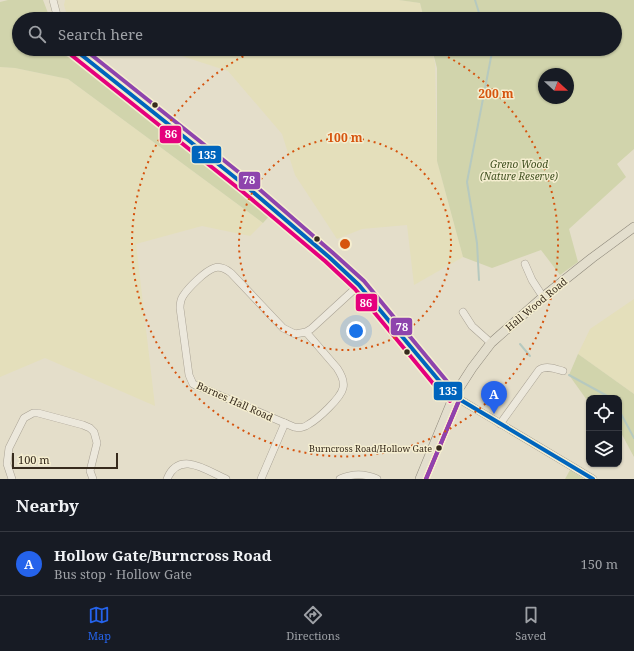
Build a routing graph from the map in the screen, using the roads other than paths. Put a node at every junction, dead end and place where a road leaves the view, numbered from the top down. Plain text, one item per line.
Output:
1 (53, 0) edge
2 (56, 12) edge
3 (83, 56) edge
4 (634, 227) edge
5 (525, 264) dead end
6 (359, 285) junction
7 (543, 297) junction
8 (463, 312) dead end
9 (306, 332) junction
10 (491, 343) junction
11 (563, 371) dead end
12 (454, 396) junction
13 (285, 423) junction
14 (500, 424) junction
15 (12, 479) edge
16 (93, 479) edge
17 (167, 479) edge
18 (226, 479) edge
19 (260, 479) edge
20 (340, 479) edge
21 (377, 479) edge
22 (420, 479) edge
23 (593, 479) edge

1 - 2 street
3 - 6 street
4 - 7 main road, Hall Wood Road
5 - 7 street
6 - 9 street
6 - 12 street
7 - 10 main road, Hall Wood Road
8 - 10 street
9 - 13 street
9 - 13 street, Barnes Hall Road
10 - 12 main road, Hall Wood Road
11 - 14 street
12 - 14 street
12 - 22 main road, Hall Wood Road
13 - 19 street
14 - 23 street
15 - 16 street
17 - 18 street
20 - 21 street

